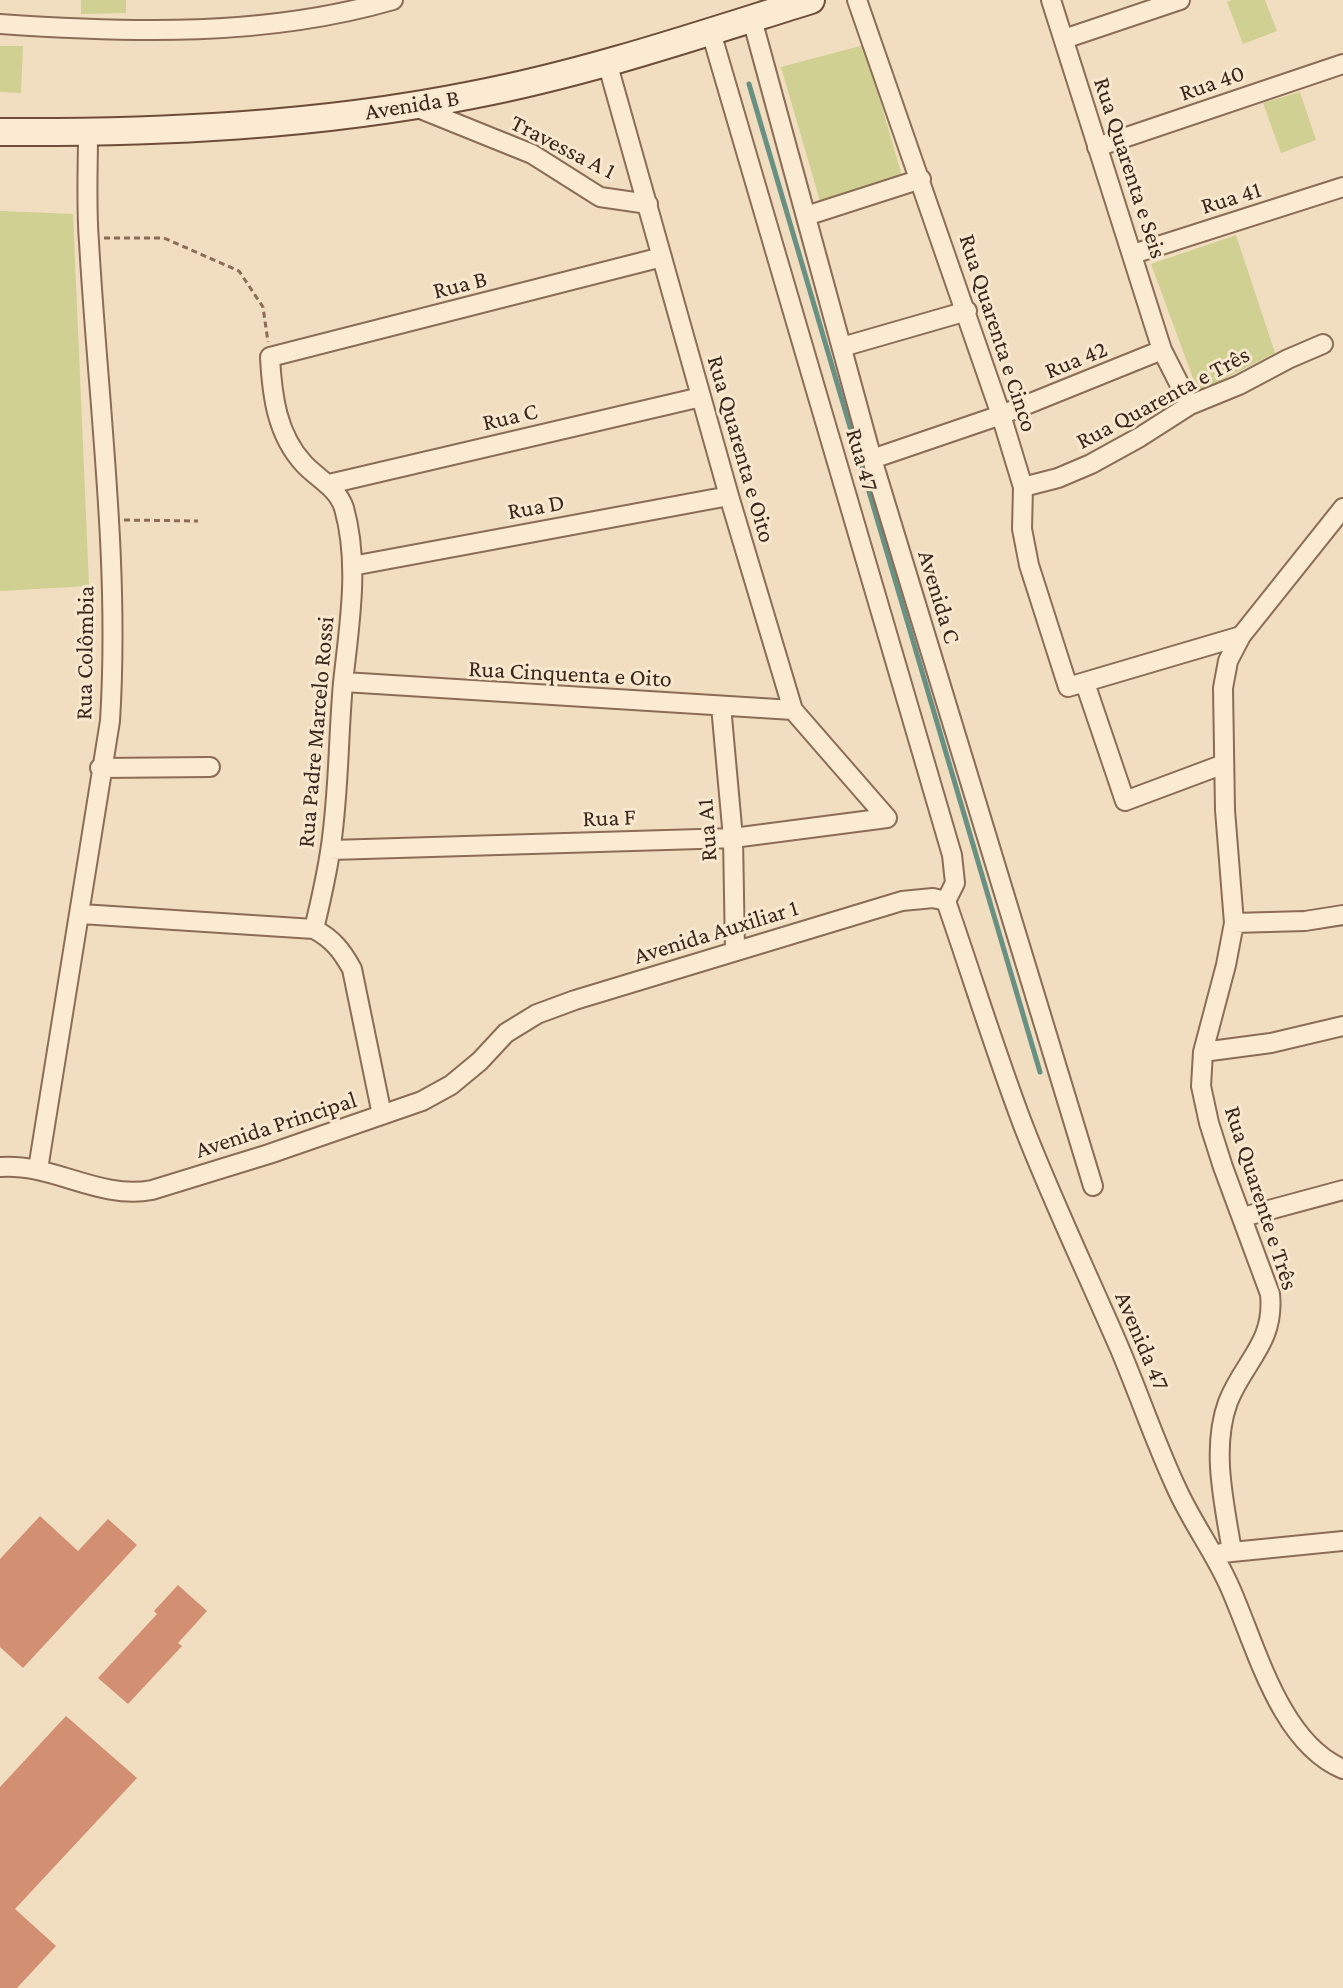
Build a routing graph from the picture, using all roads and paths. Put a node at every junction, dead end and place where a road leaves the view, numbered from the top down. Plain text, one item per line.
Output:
1 (393, 0) edge
2 (811, 0) edge
3 (857, 0) edge
4 (1051, 0) edge
5 (1180, 0) edge
6 (752, 19) junction
7 (0, 24) edge
8 (711, 32) junction
9 (1064, 39) junction
10 (607, 62) junction
11 (1343, 64) edge
12 (413, 106) junction
13 (0, 132) edge
14 (88, 133) junction
15 (1097, 147) junction
16 (921, 179) junction
17 (1343, 187) edge
18 (648, 204) junction
19 (806, 216) junction
20 (88, 238) junction
21 (1133, 254) junction
22 (662, 257) junction
23 (967, 311) junction
24 (1323, 344) dead end
25 (842, 347) junction
26 (1162, 350) junction
27 (270, 357) junction
28 (701, 397) junction
29 (1190, 405) junction
30 (1001, 415) junction
31 (872, 459) junction
32 (329, 484) junction
33 (1023, 487) junction
34 (729, 496) junction
35 (1343, 508) edge
36 (109, 519) junction
37 (198, 521) dead end
38 (352, 566) junction
39 (1241, 636) junction
40 (344, 682) junction
41 (1077, 685) junction
42 (721, 706) junction
43 (793, 710) junction
44 (1224, 764) junction
45 (210, 767) dead end
46 (100, 768) junction
47 (887, 818) joint
48 (733, 838) junction
49 (331, 850) junction
50 (946, 901) junction
51 (81, 914) junction
52 (1343, 915) edge
53 (1234, 923) junction
54 (314, 929) junction
55 (735, 951) junction
56 (1343, 1026) edge
57 (506, 1033) joint
58 (1203, 1052) junction
59 (382, 1115) junction
60 (4, 1166) edge
61 (38, 1169) junction
62 (1093, 1186) dead end
63 (1343, 1190) edge
64 (1243, 1217) junction
65 (1343, 1541) edge
66 (1223, 1552) junction
67 (1343, 1769) edge

1 - 7 street
2 - 6 street, Avenida B
3 - 16 street, Rua Quarenta e Cinco
4 - 9 street, Rua Quarenta e Seis
5 - 9 street
6 - 8 street, Avenida B
6 - 19 street, Avenida C
8 - 10 street, Avenida B
8 - 50 street, Rua 47
9 - 15 street, Rua Quarenta e Seis
10 - 12 street, Avenida B
10 - 18 street, Rua Quarenta e Oito
11 - 15 street, Rua 40
12 - 14 street, Avenida B
12 - 18 street, Travessa A 1
13 - 14 street, Avenida B
14 - 20 street, Rua Colômbia
15 - 21 street, Rua Quarenta e Seis
16 - 19 street
16 - 23 street, Rua Quarenta e Cinco
17 - 21 street, Rua 41
18 - 22 street, Rua Quarenta e Oito
19 - 25 street, Avenida C
20 - 27 path
20 - 36 street, Rua Colômbia
21 - 26 street, Rua Quarenta e Seis
22 - 27 street, Rua B
22 - 28 street, Rua Quarenta e Oito
23 - 25 street
23 - 30 street, Rua Quarenta e Cinco
24 - 29 street, Rua Quarenta e Três
25 - 31 street, Avenida C
26 - 29 street, Rua Quarenta e Seis
26 - 30 street, Rua 42
27 - 32 street, Rua Padre Marcelo Rossi
28 - 32 street, Rua C
28 - 34 street, Rua Quarenta e Oito
29 - 33 street, Rua Quarenta e Três
30 - 31 street, Rua 42
30 - 33 street, Rua Quarenta e Cinco
31 - 62 street, Avenida C
32 - 38 street, Rua Padre Marcelo Rossi
33 - 41 street, Rua Quarenta e Cinco
34 - 38 street, Rua D
34 - 43 street, Rua Quarenta e Oito
35 - 39 street, Rua Quarente e Três
36 - 37 path
36 - 46 street, Rua Colômbia
38 - 40 street, Rua Padre Marcelo Rossi
39 - 41 street
39 - 44 street, Rua Quarente e Três
40 - 42 street, Rua Cinquenta e Oito
40 - 49 street, Rua Padre Marcelo Rossi
41 - 44 street, Rua Quarenta e Cinco
42 - 43 street, Rua Cinquenta e Oito
42 - 48 street, Rua A1
43 - 47 street, Rua Quarenta e Oito
44 - 53 street, Rua Quarente e Três
45 - 46 street
46 - 51 street, Rua Colômbia
47 - 48 street, Rua F
48 - 49 street, Rua F
48 - 55 street, Rua A1
49 - 54 street, Rua Padre Marcelo Rossi
50 - 55 street, Avenida Auxiliar 1
50 - 66 street, Avenida 47
51 - 54 street
51 - 61 street, Rua Colômbia
52 - 53 street
53 - 58 street, Rua Quarente e Três
54 - 59 street
55 - 57 street, Avenida Auxiliar 1
56 - 58 street
57 - 59 street, Avenida Principal
58 - 64 street, Rua Quarente e Três
59 - 61 street, Avenida Principal
60 - 61 street, Avenida Principal
63 - 64 street
64 - 66 street, Rua Quarente e Três
65 - 66 street
66 - 67 street, Avenida 47

